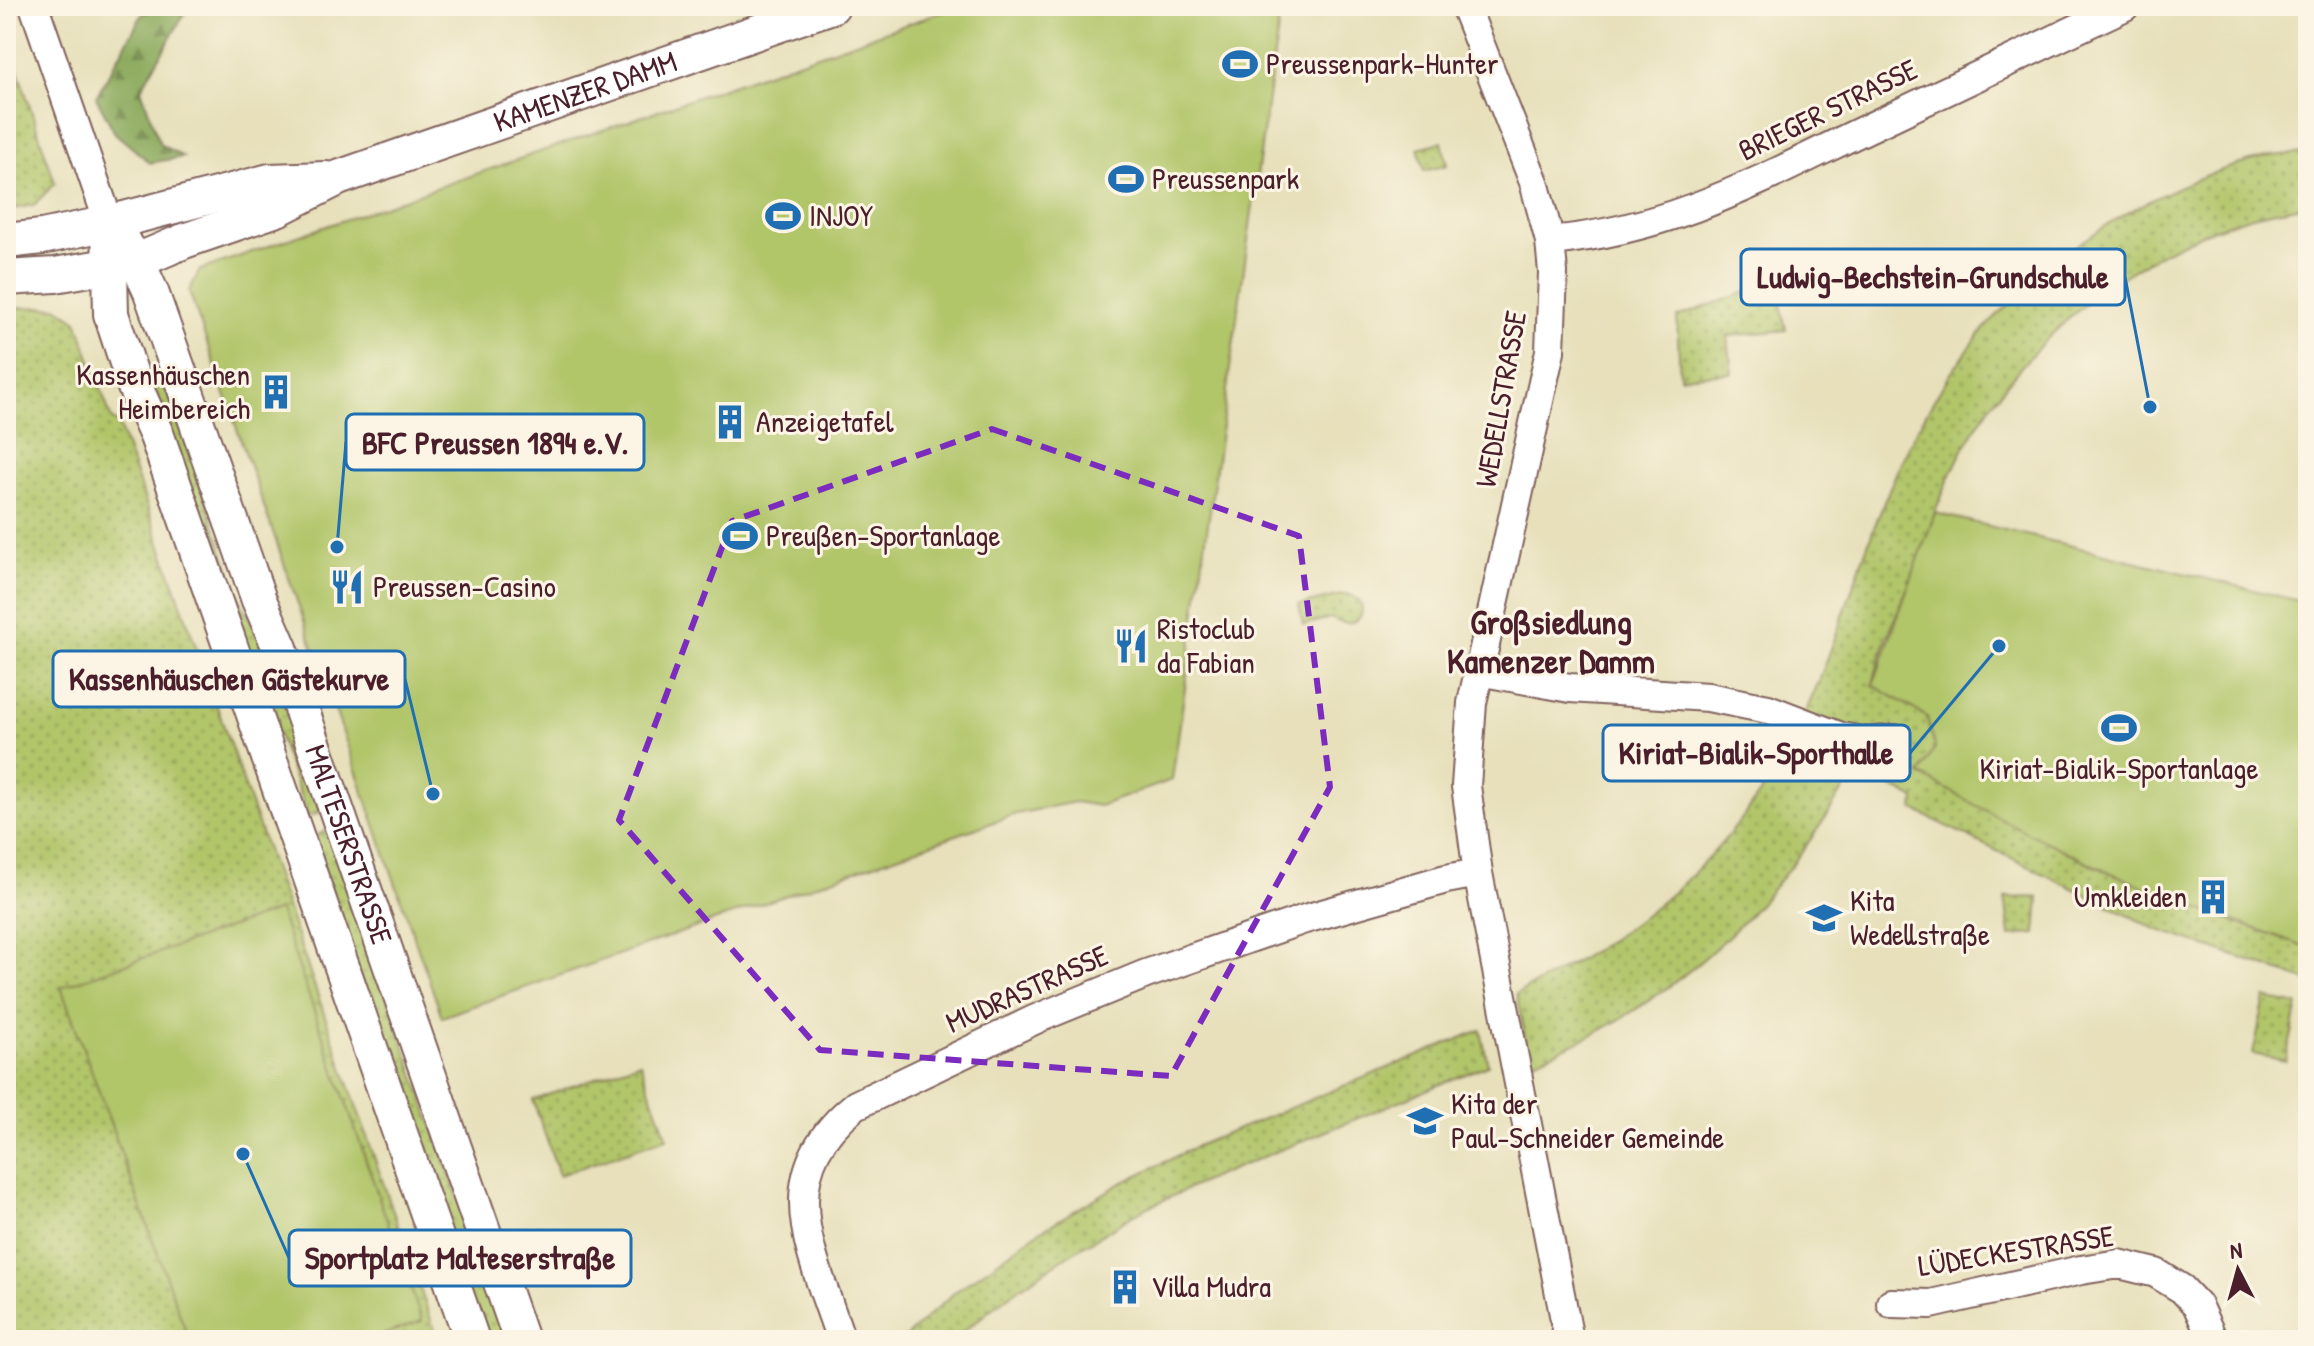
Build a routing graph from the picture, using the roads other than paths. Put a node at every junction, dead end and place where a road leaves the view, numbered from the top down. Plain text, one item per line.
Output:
1 (34, 6) edge
2 (832, 6) edge
3 (1465, 6) edge
4 (2125, 6) edge
5 (338, 178) junction
6 (109, 223) junction
7 (6, 241) edge
8 (1550, 241) junction
9 (124, 264) junction
10 (6, 278) edge
11 (1479, 671) junction
12 (1895, 739) dead end
13 (339, 816) junction
14 (295, 832) junction
15 (1478, 873) junction
16 (1891, 1303) dead end
17 (472, 1340) edge
18 (521, 1340) edge
19 (841, 1340) edge
20 (1569, 1340) edge
21 (2213, 1340) edge

1 - 6 street, MALTESERSTRASSE
2 - 5 main road, KAMENZER DAMM
3 - 8 street, WEDELLSTRASSE
4 - 8 street, BRIEGER STRASSE
5 - 6 main road, KAMENZER DAMM
5 - 9 main road, KAMENZER DAMM
6 - 7 main road, KAMENZER DAMM
6 - 9 main road, MALTESERSTRASSE
8 - 11 street, WEDELLSTRASSE
9 - 10 main road, KAMENZER DAMM
9 - 13 main road, MALTESERSTRASSE
9 - 14 main road, MALTESERSTRASSE
11 - 12 street
11 - 15 street, WEDELLSTRASSE
13 - 14 main road
13 - 18 main road, MALTESERSTRASSE
14 - 17 main road, MALTESERSTRASSE
15 - 19 street, MUDRASTRASSE
15 - 20 street, WEDELLSTRASSE
16 - 21 street, LÜDECKESTRASSE

